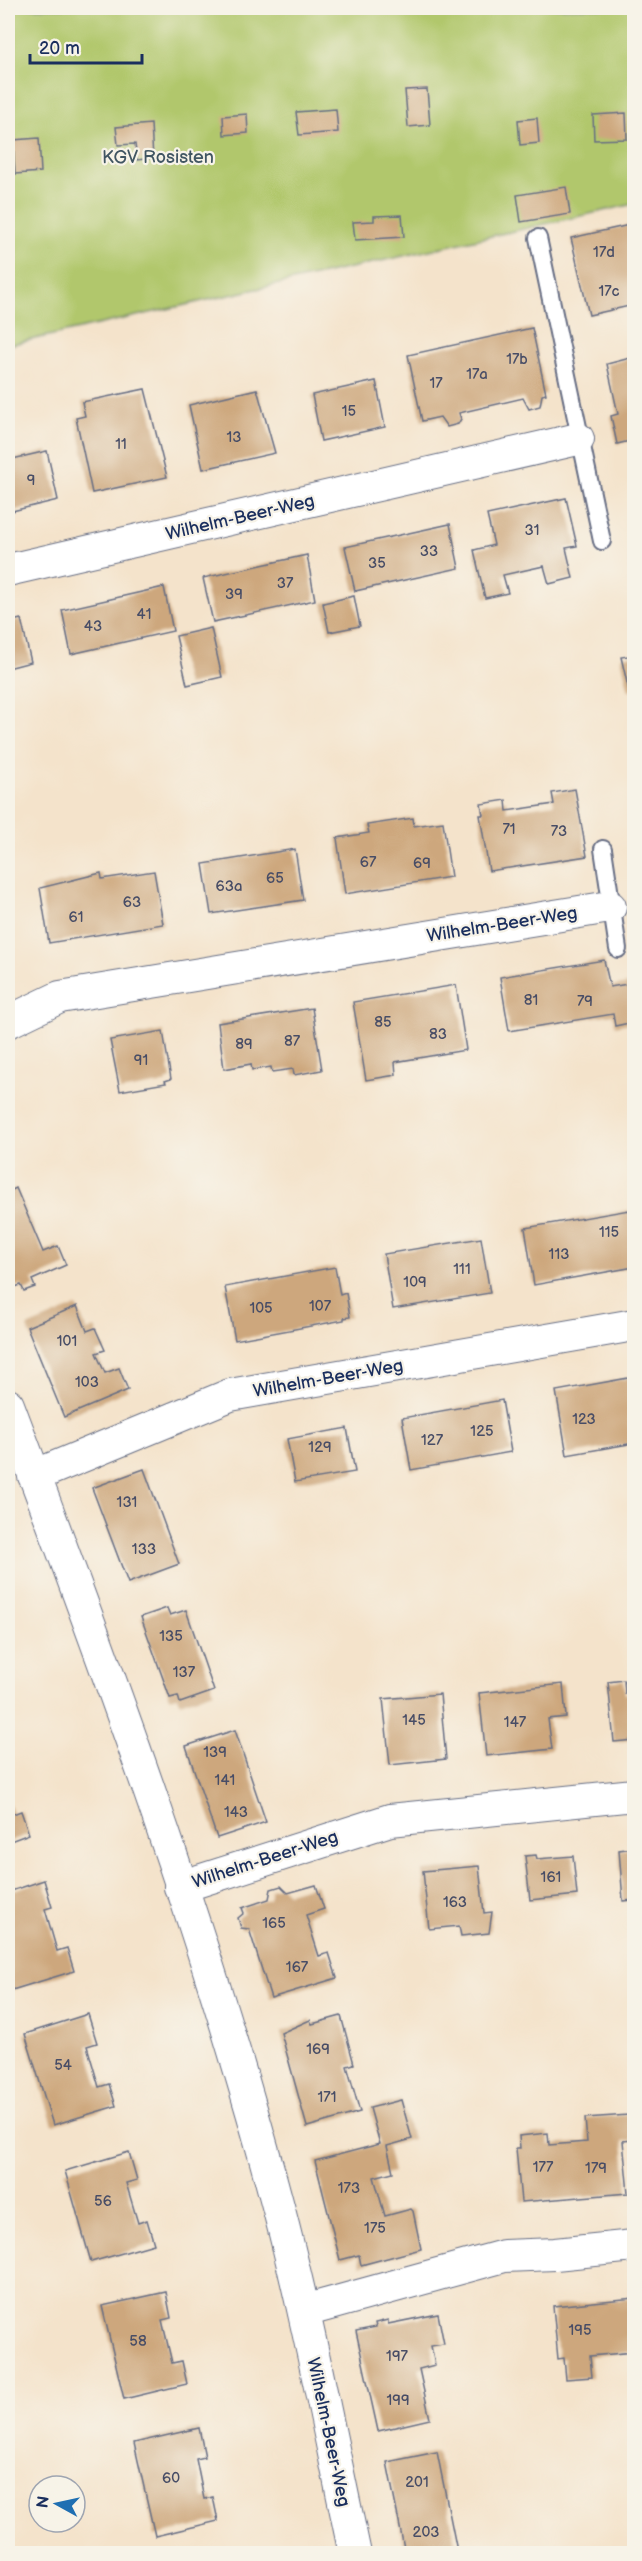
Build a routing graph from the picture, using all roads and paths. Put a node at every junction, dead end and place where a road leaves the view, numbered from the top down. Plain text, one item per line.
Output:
1 (538, 238) dead end
2 (578, 439) junction
3 (602, 541) dead end
4 (8, 570) edge
5 (603, 849) dead end
6 (610, 907) junction
7 (618, 950) dead end
8 (8, 1023) edge
9 (634, 1325) edge
10 (8, 1405) edge
11 (34, 1476) junction
12 (634, 1795) edge
13 (180, 1887) junction
14 (634, 2246) edge
15 (304, 2311) junction
16 (354, 2553) edge

1 - 2 lane
2 - 3 lane
2 - 4 street, Wilhelm-Beer-Weg
5 - 6 lane
6 - 7 lane
6 - 8 street, Wilhelm-Beer-Weg
9 - 11 street, Wilhelm-Beer-Weg
10 - 11 street, Wilhelm-Beer-Weg
11 - 13 street, Wilhelm-Beer-Weg
12 - 13 street, Wilhelm-Beer-Weg
13 - 15 street, Wilhelm-Beer-Weg
14 - 15 street
15 - 16 street, Wilhelm-Beer-Weg

